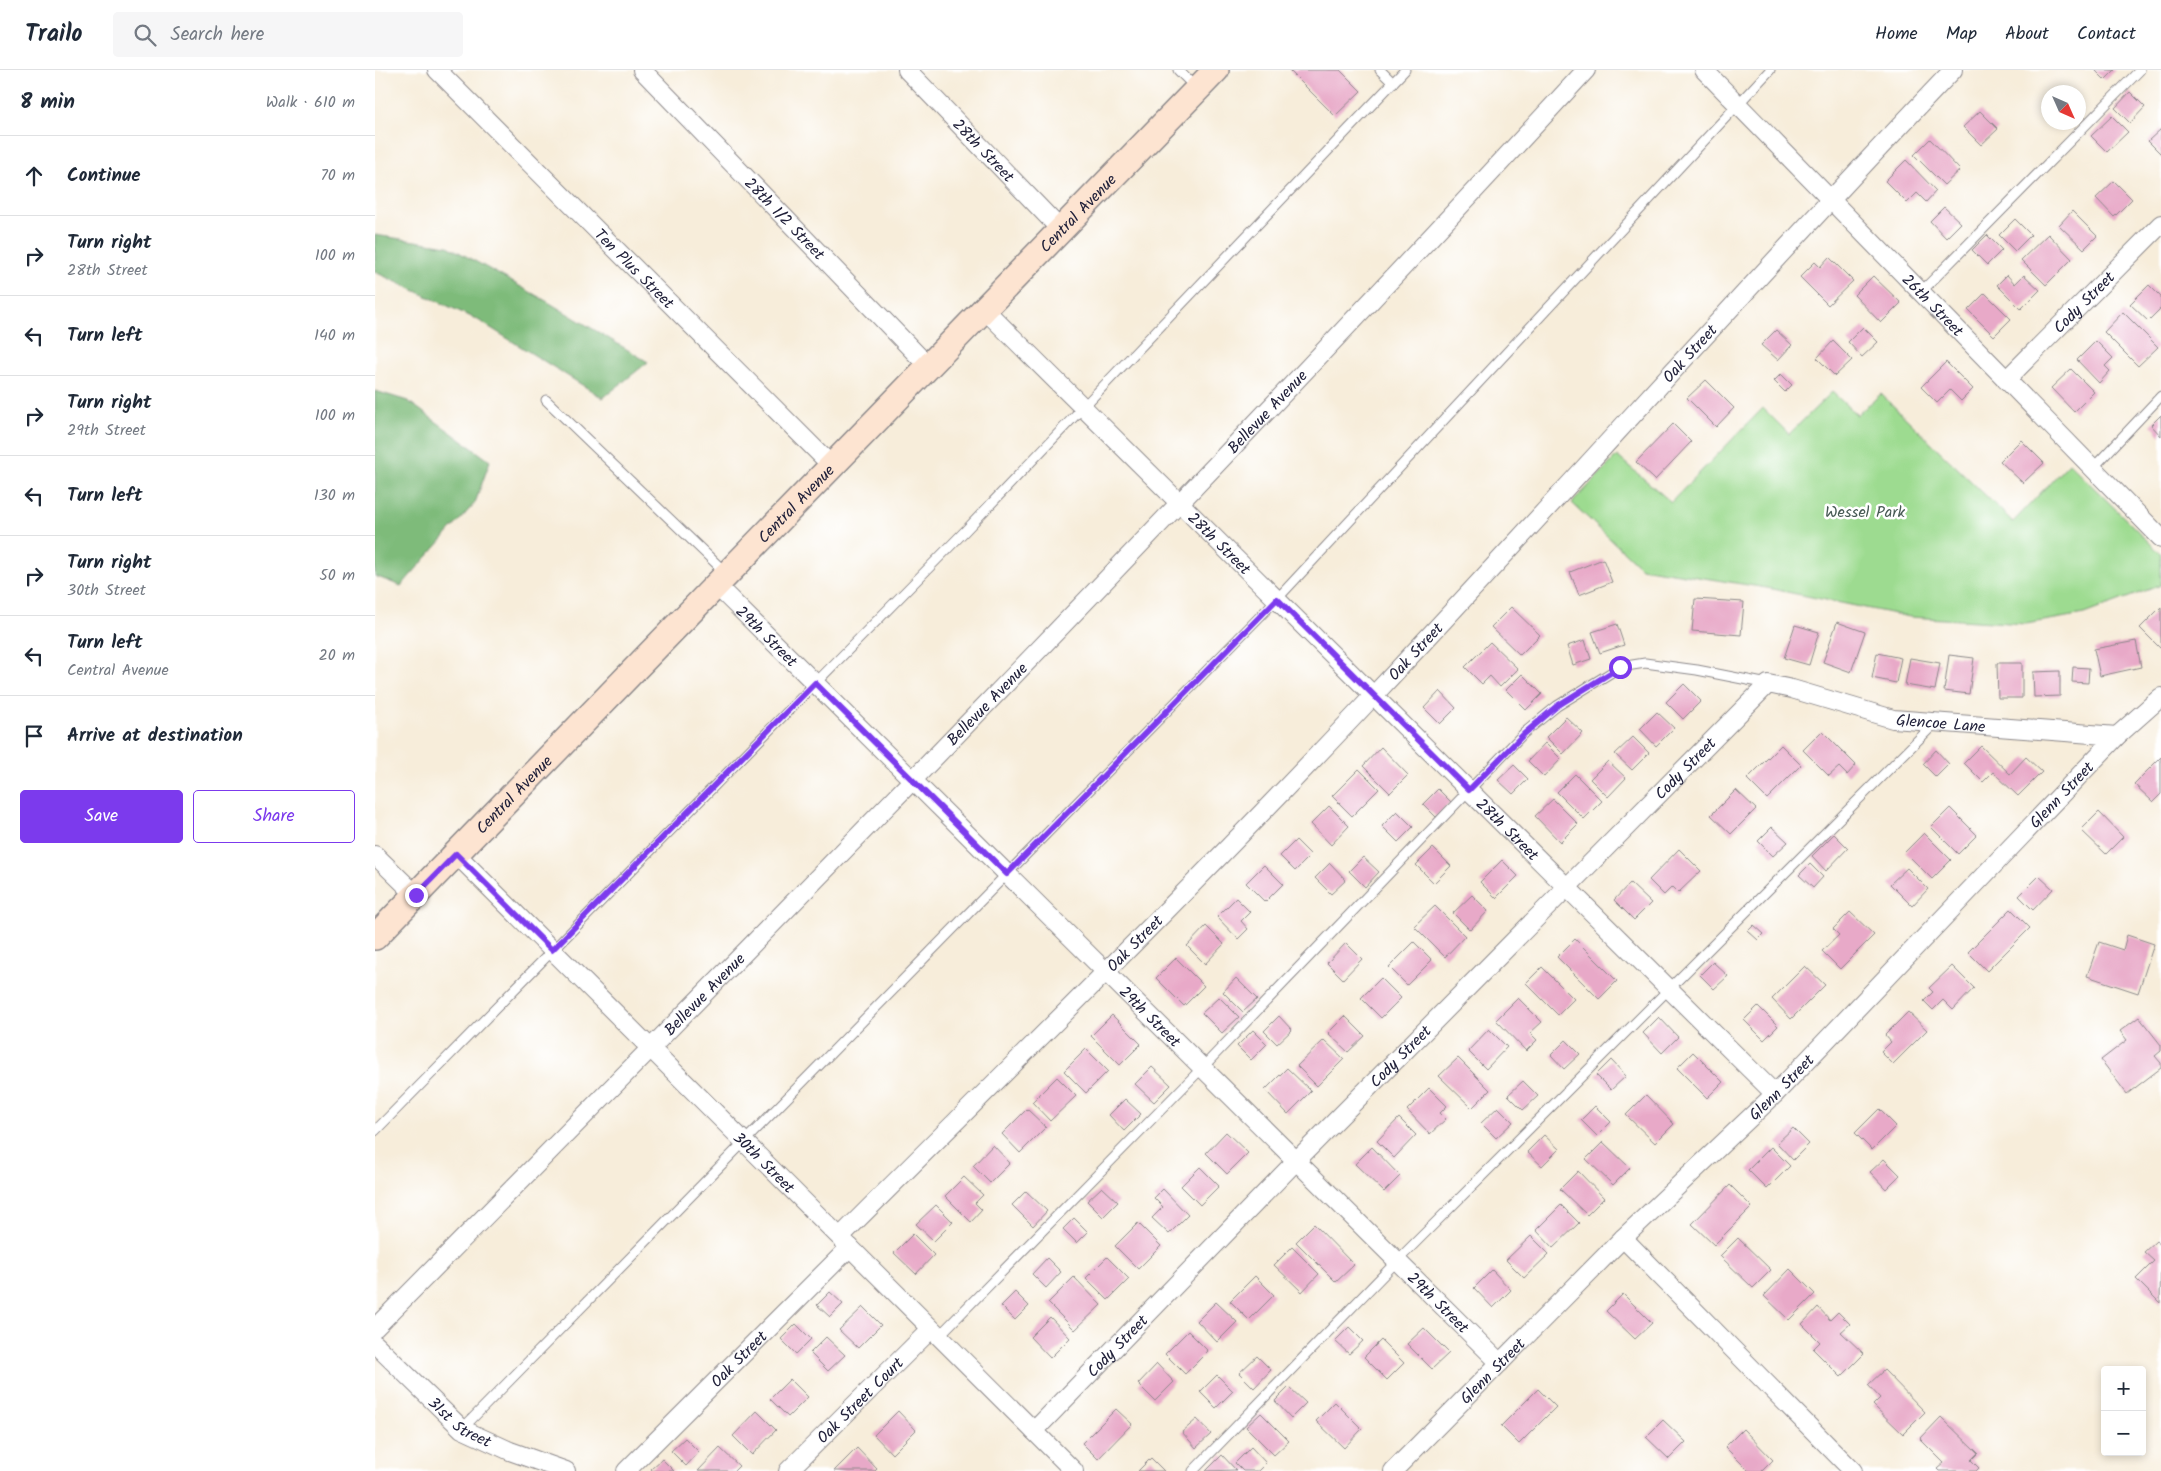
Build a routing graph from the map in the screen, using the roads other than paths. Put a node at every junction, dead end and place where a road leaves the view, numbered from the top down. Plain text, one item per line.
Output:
1 (437, 70) edge
2 (642, 70) edge
3 (907, 70) edge
4 (1178, 70) edge
5 (1216, 70) edge
6 (1379, 70) edge
7 (1405, 70) edge
8 (1587, 70) edge
9 (1704, 70) edge
10 (1770, 70) edge
11 (1953, 70) edge
12 (2141, 70) edge
13 (1393, 83) junction
14 (1197, 90) junction
15 (1738, 103) junction
16 (1830, 199) junction
17 (2161, 224) edge
18 (1061, 230) junction
19 (1921, 292) junction
20 (984, 309) junction
21 (928, 366) junction
22 (2006, 380) junction
23 (2161, 396) edge
24 (546, 400) dead end
25 (1083, 407) junction
26 (832, 466) junction
27 (2093, 468) junction
28 (1180, 503) junction
29 (2161, 538) edge
30 (722, 580) junction
31 (1277, 599) junction
32 (815, 683) junction
33 (1768, 684) junction
34 (1374, 695) junction
35 (2161, 696) edge
36 (1936, 722) junction
37 (2117, 736) junction
38 (914, 781) junction
39 (1469, 790) junction
40 (456, 854) junction
41 (375, 855) edge
42 (1007, 874) junction
43 (1567, 887) junction
44 (416, 895) junction
45 (375, 937) edge
46 (552, 950) junction
47 (1106, 971) junction
48 (1669, 988) junction
49 (651, 1048) junction
50 (1202, 1068) junction
51 (1775, 1094) junction
52 (375, 1131) edge
53 (744, 1142) junction
54 (1296, 1161) junction
55 (1623, 1238) junction
56 (845, 1242) junction
57 (1397, 1261) junction
58 (375, 1328) edge
59 (935, 1332) junction
60 (375, 1344) edge
61 (1500, 1363) junction
62 (462, 1429) junction
63 (1035, 1432) junction
64 (566, 1471) edge
65 (626, 1471) edge
66 (788, 1471) edge
67 (1074, 1471) edge
68 (1193, 1471) edge
69 (1393, 1471) edge
70 (1853, 1471) edge

1 - 26 street, Ten Plus Street
2 - 21 street, 28th 1/2 Street
3 - 18 street, 28th Street
4 - 14 lane
5 - 14 street, Central Avenue
6 - 13 lane
7 - 13 lane
8 - 28 street, Bellevue Avenue
9 - 15 street, 26th Street
10 - 15 lane
11 - 16 street, Oak Street
12 - 19 lane
13 - 25 lane
14 - 18 street, Central Avenue
15 - 16 street, 26th Street
15 - 31 lane
16 - 19 street, 26th Street
16 - 34 street, Oak Street
17 - 22 street, Cody Street
18 - 20 street, Central Avenue
19 - 22 street, 26th Street
20 - 21 street, Central Avenue
20 - 25 street, 28th Street
21 - 26 street, Central Avenue
22 - 27 street, 26th Street
23 - 27 lane
24 - 30 lane
25 - 28 street, 28th Street
25 - 32 lane
26 - 30 street, Central Avenue
27 - 29 street, 26th Street
28 - 31 street, 28th Street
28 - 38 street, Bellevue Avenue
30 - 32 street, 29th Street
30 - 40 street, Central Avenue
31 - 34 street, 28th Street
31 - 42 lane
32 - 38 street, 29th Street
32 - 46 lane
33 - 36 street, Glencoe Lane
33 - 39 lane
33 - 43 street, Cody Street
34 - 39 street, 28th Street
34 - 47 street, Oak Street
35 - 37 street, Glenn Street
36 - 37 street, Glencoe Lane
36 - 48 lane
37 - 51 street, Glenn Street
38 - 42 street, 29th Street
38 - 49 street, Bellevue Avenue
39 - 43 street, 28th Street
39 - 50 lane
40 - 44 street, Central Avenue
40 - 46 street, 30th Street
41 - 44 street
42 - 47 street, 29th Street
42 - 53 lane
43 - 48 street, 28th Street
43 - 54 street, Cody Street
44 - 45 street, Central Avenue
46 - 49 street, 30th Street
46 - 52 lane
47 - 50 street, 29th Street
47 - 56 street, Oak Street
48 - 51 street, 28th Street
48 - 57 lane
49 - 53 street, 30th Street
49 - 58 street, Bellevue Avenue
50 - 54 street, 29th Street
50 - 59 lane
51 - 55 street, Glenn Street
53 - 56 street, 30th Street
53 - 62 lane
54 - 57 street, 29th Street
54 - 63 street, Cody Street
55 - 61 street, Glenn Street
55 - 70 street
56 - 59 street, 30th Street
56 - 65 street, Oak Street
57 - 61 street, 29th Street
57 - 68 lane
59 - 63 street, 30th Street
59 - 66 street, Oak Street Court
60 - 62 street, 31st Street
61 - 69 street, Glenn Street
62 - 64 street, 31st Street
63 - 67 street, 30th Street

